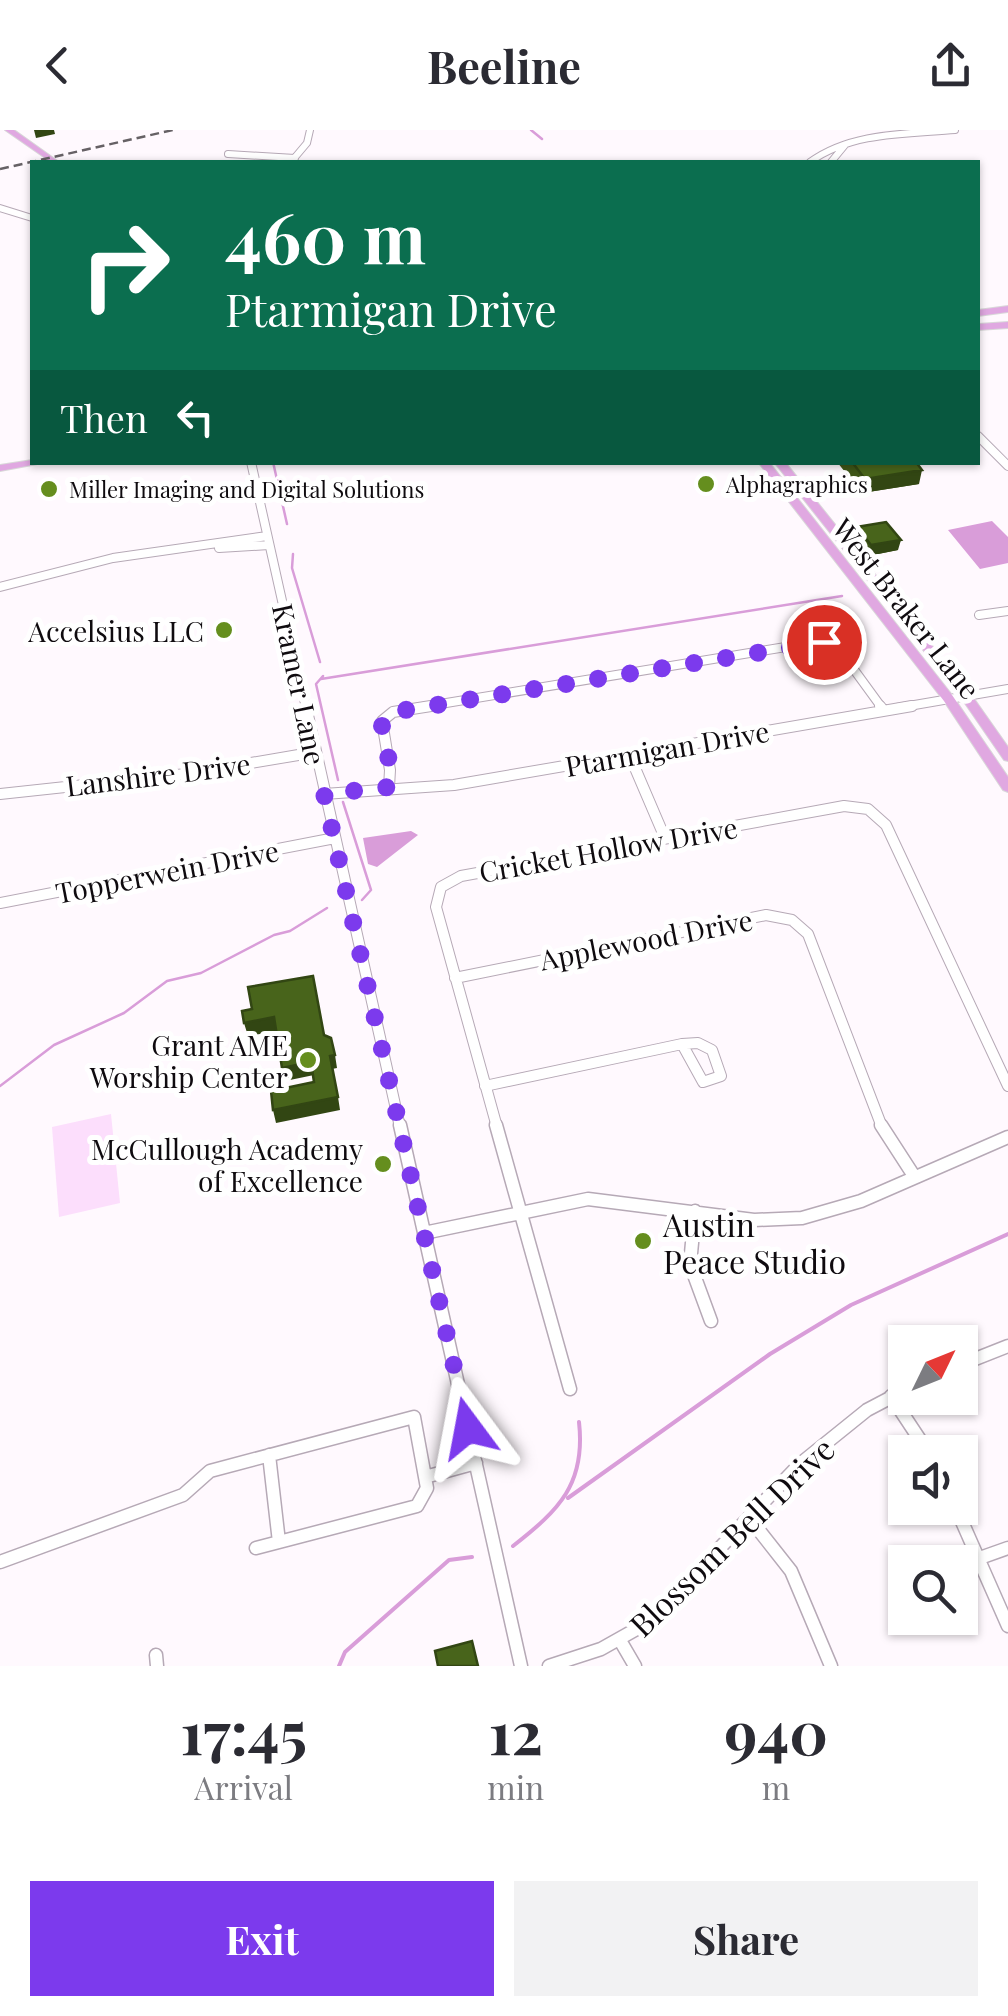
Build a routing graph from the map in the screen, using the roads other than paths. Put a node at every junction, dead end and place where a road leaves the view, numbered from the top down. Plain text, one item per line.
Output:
1 (9, 130) edge
2 (310, 130) edge
3 (956, 130) edge
4 (0, 134) edge
5 (845, 145) junction
6 (228, 154) dead end
7 (34, 160) edge
8 (52, 160) edge
9 (293, 160) edge
10 (815, 160) edge
11 (833, 160) edge
12 (0, 208) edge
13 (30, 217) edge
14 (1008, 309) edge
15 (980, 313) edge
16 (1008, 325) edge
17 (980, 328) edge
18 (980, 438) edge
19 (30, 458) edge
20 (30, 463) edge
21 (0, 465) edge
22 (252, 465) edge
23 (765, 465) edge
24 (782, 465) edge
25 (1008, 466) edge
26 (827, 526) junction
27 (812, 527) junction
28 (268, 540) junction
29 (0, 587) edge
30 (1008, 610) edge
31 (979, 615) dead end
32 (1008, 689) edge
33 (966, 696) junction
34 (948, 698) junction
35 (884, 710) junction
36 (316, 752) junction
37 (629, 754) junction
38 (1008, 756) edge
39 (389, 787) junction
40 (1008, 787) edge
41 (0, 794) edge
42 (324, 794) junction
43 (334, 838) junction
44 (665, 838) junction
45 (0, 903) edge
46 (455, 978) junction
47 (682, 1044) dead end
48 (485, 1086) junction
49 (1008, 1086) edge
50 (1008, 1137) edge
51 (914, 1176) junction
52 (520, 1212) junction
53 (695, 1212) junction
54 (424, 1232) junction
55 (711, 1321) dead end
56 (1008, 1346) edge
57 (978, 1358) edge
58 (570, 1389) dead end
59 (888, 1400) edge
60 (269, 1455) junction
61 (476, 1464) junction
62 (425, 1477) junction
63 (750, 1519) junction
64 (279, 1542) junction
65 (256, 1548) dead end
66 (1008, 1548) edge
67 (978, 1558) edge
68 (0, 1562) edge
69 (978, 1563) edge
70 (1008, 1626) edge
71 (621, 1642) junction
72 (521, 1666) edge
73 (549, 1666) edge
74 (635, 1666) edge
75 (831, 1666) edge

1 - 8 main road
2 - 9 street
3 - 5 street
4 - 7 main road
5 - 10 street
5 - 11 street
6 - 9 street
12 - 13 street
14 - 15 main road
16 - 17 main road
18 - 25 street
19 - 21 main road
20 - 21 main road
22 - 28 street, Kramer Lane
23 - 27 main road, West Braker Lane
24 - 26 main road, West Braker Lane
26 - 27 main road
26 - 33 main road, West Braker Lane
27 - 34 main road, West Braker Lane
28 - 29 street
28 - 36 street, Kramer Lane
30 - 31 street
32 - 33 street, Ptarmigan Drive
33 - 34 street, Ptarmigan Drive
33 - 38 main road, West Braker Lane
34 - 35 street, Ptarmigan Drive
34 - 40 main road, West Braker Lane
35 - 37 street, Ptarmigan Drive
35 - 39 street
36 - 41 street, Lanshire Drive
36 - 42 street, Kramer Lane
37 - 39 street, Ptarmigan Drive
37 - 44 street
39 - 42 street, Ptarmigan Drive
42 - 43 street, Kramer Lane
43 - 45 street, Topperwein Drive
43 - 54 street, Kramer Lane
44 - 46 street, Cricket Hollow Drive
44 - 49 street, Cricket Hollow Drive
46 - 48 street, Cricket Hollow Drive
46 - 51 street, Applewood Drive
47 - 48 street
48 - 52 street, Cricket Hollow Drive
50 - 51 street
51 - 53 street
52 - 53 street
52 - 54 street
52 - 58 street, Cricket Hollow Drive
53 - 55 street
54 - 61 street, Kramer Lane
56 - 57 street
59 - 63 street, Blossom Bell Drive
60 - 62 street
60 - 64 street
60 - 68 street
61 - 62 street
61 - 72 street, Kramer Lane
62 - 64 street
63 - 71 street, Blossom Bell Drive
63 - 75 street
64 - 65 street
66 - 67 street
69 - 70 street
71 - 73 street, Blossom Bell Drive
71 - 74 street

